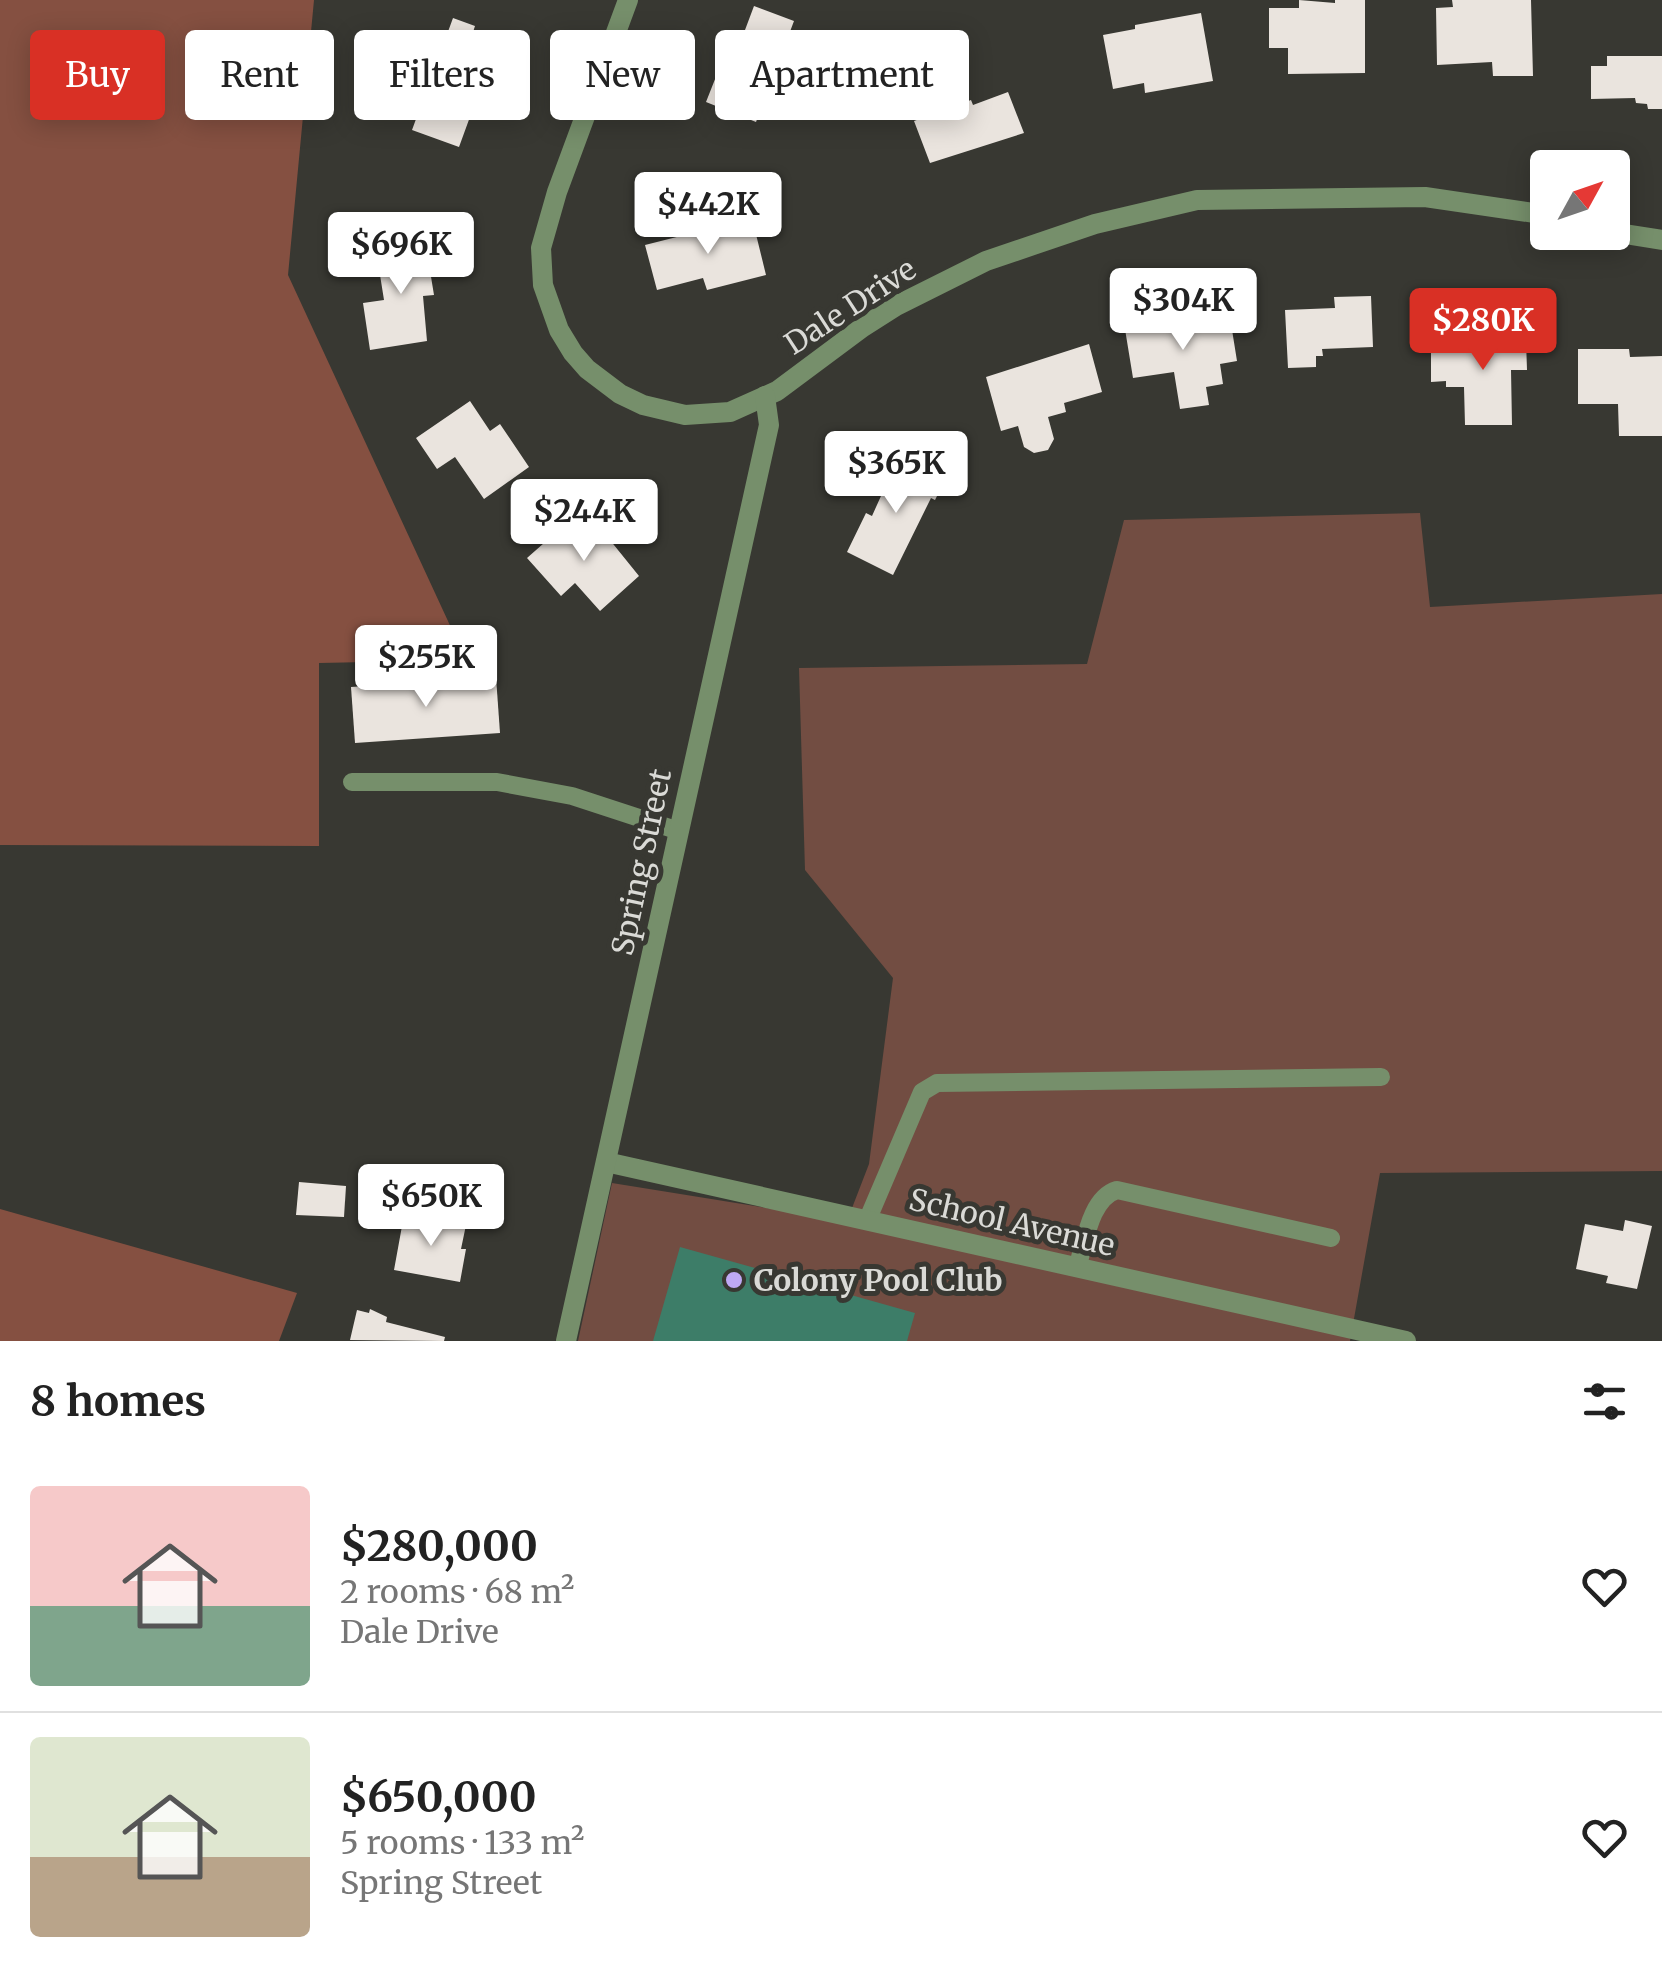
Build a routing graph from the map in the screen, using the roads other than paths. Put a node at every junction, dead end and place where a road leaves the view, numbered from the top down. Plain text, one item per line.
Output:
1 (628, 0) edge
2 (1530, 212) edge
3 (1630, 235) edge
4 (1662, 240) edge
5 (765, 396) junction
6 (352, 782) dead end
7 (679, 831) junction
8 (1380, 1078) dead end
9 (606, 1162) junction
10 (867, 1221) junction
11 (1331, 1238) dead end
12 (1077, 1268) junction
13 (566, 1341) edge
14 (1406, 1341) edge

1 - 5 street, Dale Drive
2 - 5 street, Dale Drive
3 - 4 street
5 - 7 street, Spring Street
6 - 7 lane
7 - 9 street, Spring Street
8 - 10 lane
9 - 10 street, School Avenue
9 - 13 street, Spring Street
10 - 12 street, School Avenue
11 - 12 lane
12 - 14 street, School Avenue

